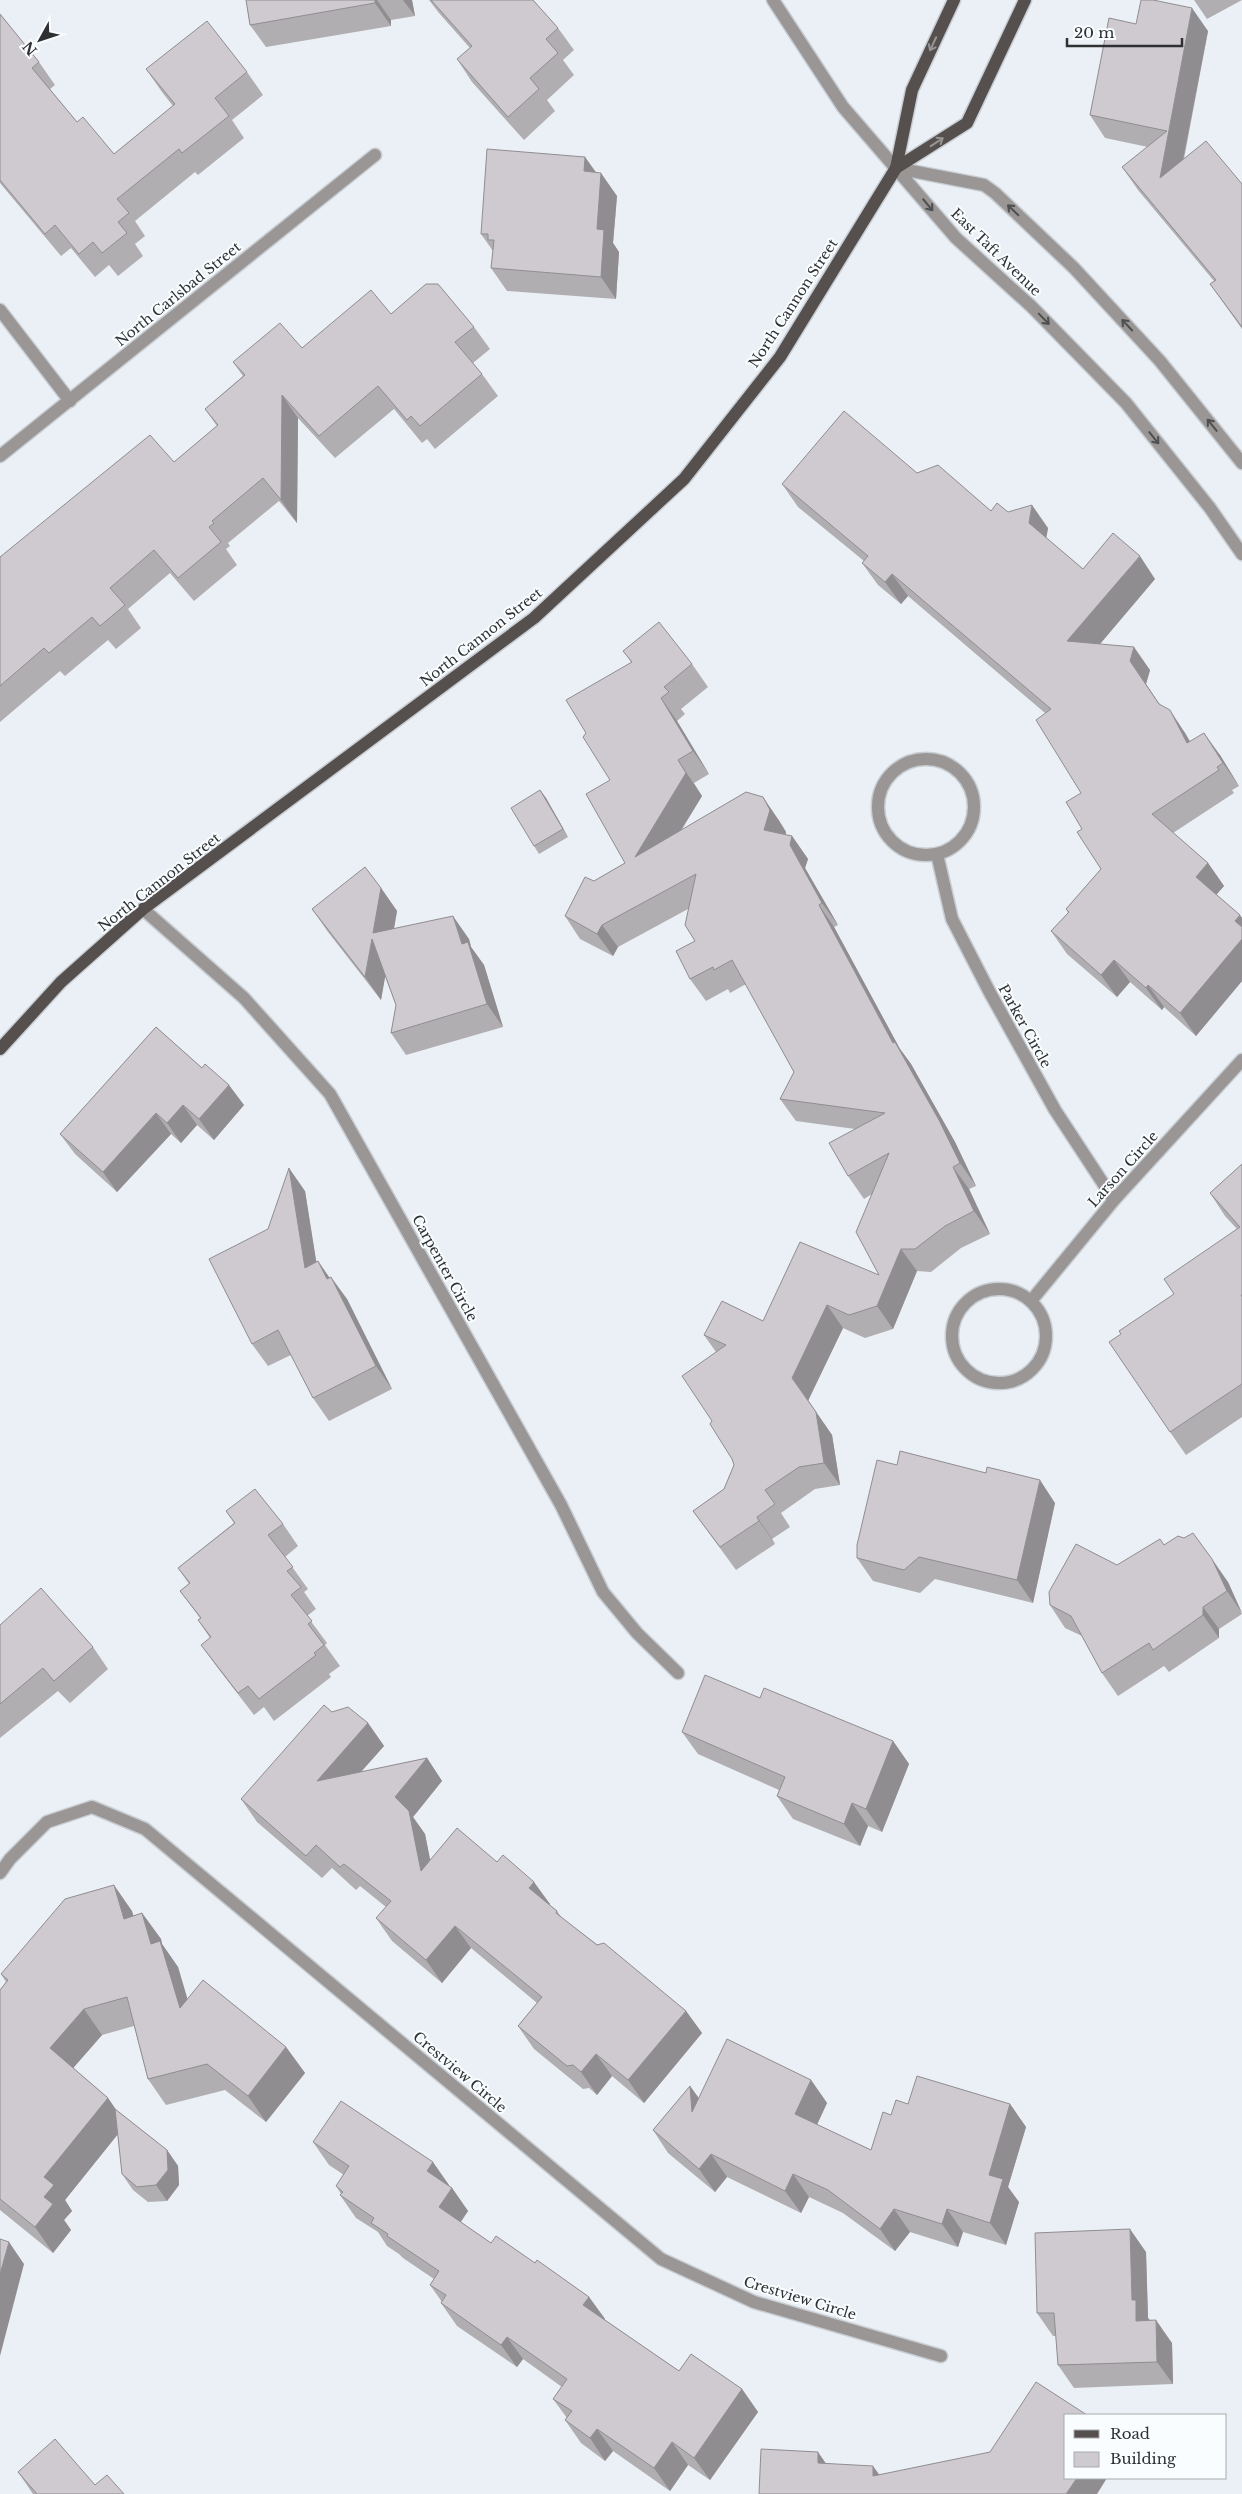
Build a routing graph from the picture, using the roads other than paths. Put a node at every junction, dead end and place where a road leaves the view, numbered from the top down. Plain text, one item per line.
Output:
1 (773, 0) edge
2 (954, 0) edge
3 (1025, 0) edge
4 (374, 155) dead end
5 (896, 168) junction
6 (0, 310) edge
7 (70, 401) junction
8 (0, 456) edge
9 (1242, 463) edge
10 (1242, 554) edge
11 (937, 854) junction
12 (143, 909) junction
13 (0, 1048) edge
14 (1242, 1060) edge
15 (1114, 1200) junction
16 (1031, 1301) junction
17 (678, 1673) dead end
18 (0, 1873) edge
19 (940, 2356) dead end

1 - 5 street, East Taft Avenue
2 -> 5 main road, North Cannon Street
5 -> 3 main road, North Cannon Street
4 - 7 street, North Carlsbad Street
9 -> 5 street
5 -> 10 street, East Taft Avenue
5 - 12 main road, North Cannon Street
6 - 7 street
7 - 8 street, North Carlsbad Street
11 - 11 street
11 - 15 street, Parker Circle
12 - 13 main road, North Cannon Street
12 - 17 street, Carpenter Circle
14 - 15 street, Larson Circle
15 - 16 street, Larson Circle
16 - 16 street
18 - 19 street, Crestview Circle

